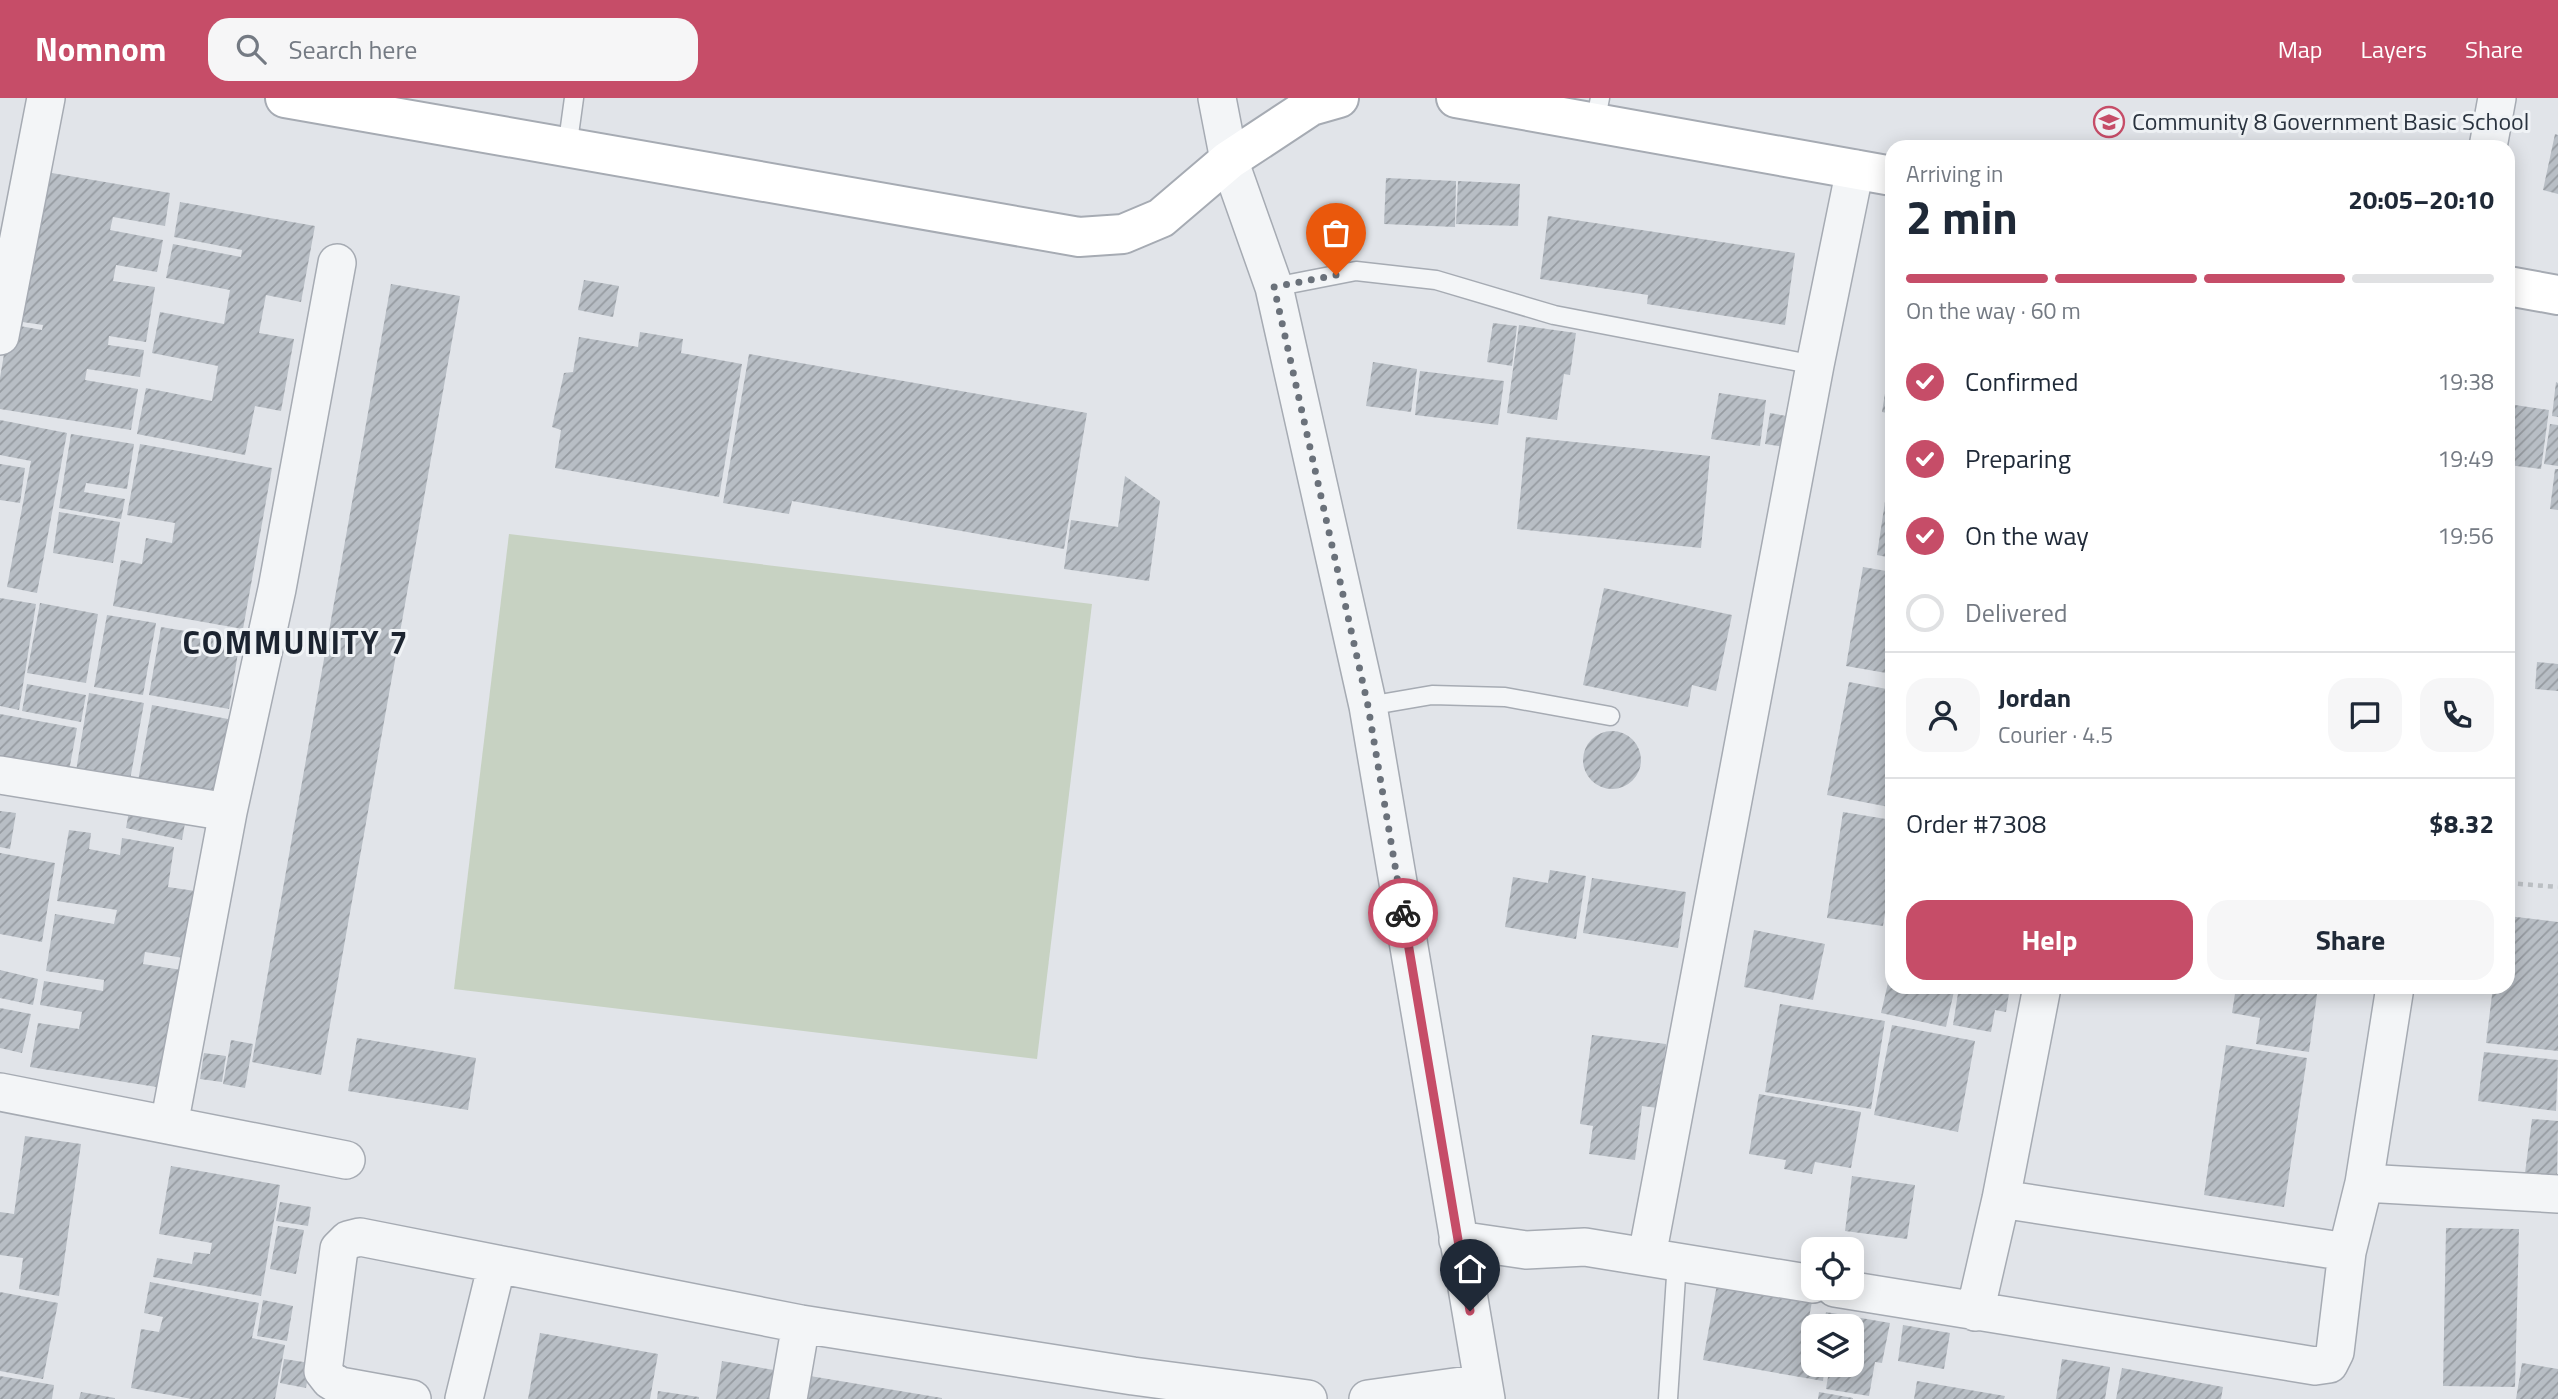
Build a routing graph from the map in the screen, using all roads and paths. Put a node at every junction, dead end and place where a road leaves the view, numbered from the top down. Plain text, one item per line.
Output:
1 (46, 98) edge
2 (285, 98) edge
3 (574, 98) edge
4 (1217, 98) edge
5 (1339, 98) edge
6 (1456, 98) edge
7 (2497, 98) edge
8 (1597, 111) edge
9 (2489, 140) edge
10 (567, 149) junction
11 (1229, 160) junction
12 (1854, 170) junction
13 (1885, 175) edge
14 (337, 263) dead end
15 (1274, 287) junction
16 (2515, 287) edge
17 (2558, 295) edge
18 (0, 336) edge
19 (1815, 365) junction
20 (1368, 706) junction
21 (1610, 716) dead end
22 (0, 775) edge
23 (228, 812) junction
24 (2515, 884) edge
25 (2558, 887) edge
26 (2041, 994) edge
27 (2394, 994) edge
28 (0, 1092) edge
29 (169, 1125) junction
30 (346, 1160) dead end
31 (2364, 1183) junction
32 (2558, 1194) edge
33 (2001, 1199) junction
34 (1458, 1240) junction
35 (2347, 1252) junction
36 (1662, 1259) junction
37 (497, 1264) junction
38 (1801, 1282) edge
39 (1864, 1293) edge
40 (1975, 1312) junction
41 (801, 1324) junction
42 (1130, 1387) edge
43 (1484, 1391) edge
44 (412, 1399) edge
45 (464, 1399) edge
46 (788, 1399) edge
47 (1307, 1399) edge
48 (1368, 1399) edge
49 (1668, 1399) edge

1 - 18 street
2 - 10 street
3 - 10 lane
4 - 11 street
5 - 11 street
6 - 8 street
7 - 9 street
8 - 12 street
10 - 11 street
11 - 15 street
12 - 13 street
12 - 19 street
14 - 23 street
15 - 19 lane
15 - 20 street
16 - 17 street
19 - 36 street
20 - 21 lane
20 - 34 street
22 - 23 street
23 - 29 street
24 - 25 path
26 - 33 street
27 - 31 street
28 - 29 street
29 - 30 street
31 - 32 street
31 - 35 street
33 - 35 street
33 - 40 street
34 - 36 street
34 - 43 street
35 - 40 street
36 - 38 street
36 - 49 lane
37 - 41 street
37 - 44 street
37 - 45 street
39 - 40 street
41 - 42 street
41 - 46 street
42 - 47 street
43 - 48 street

